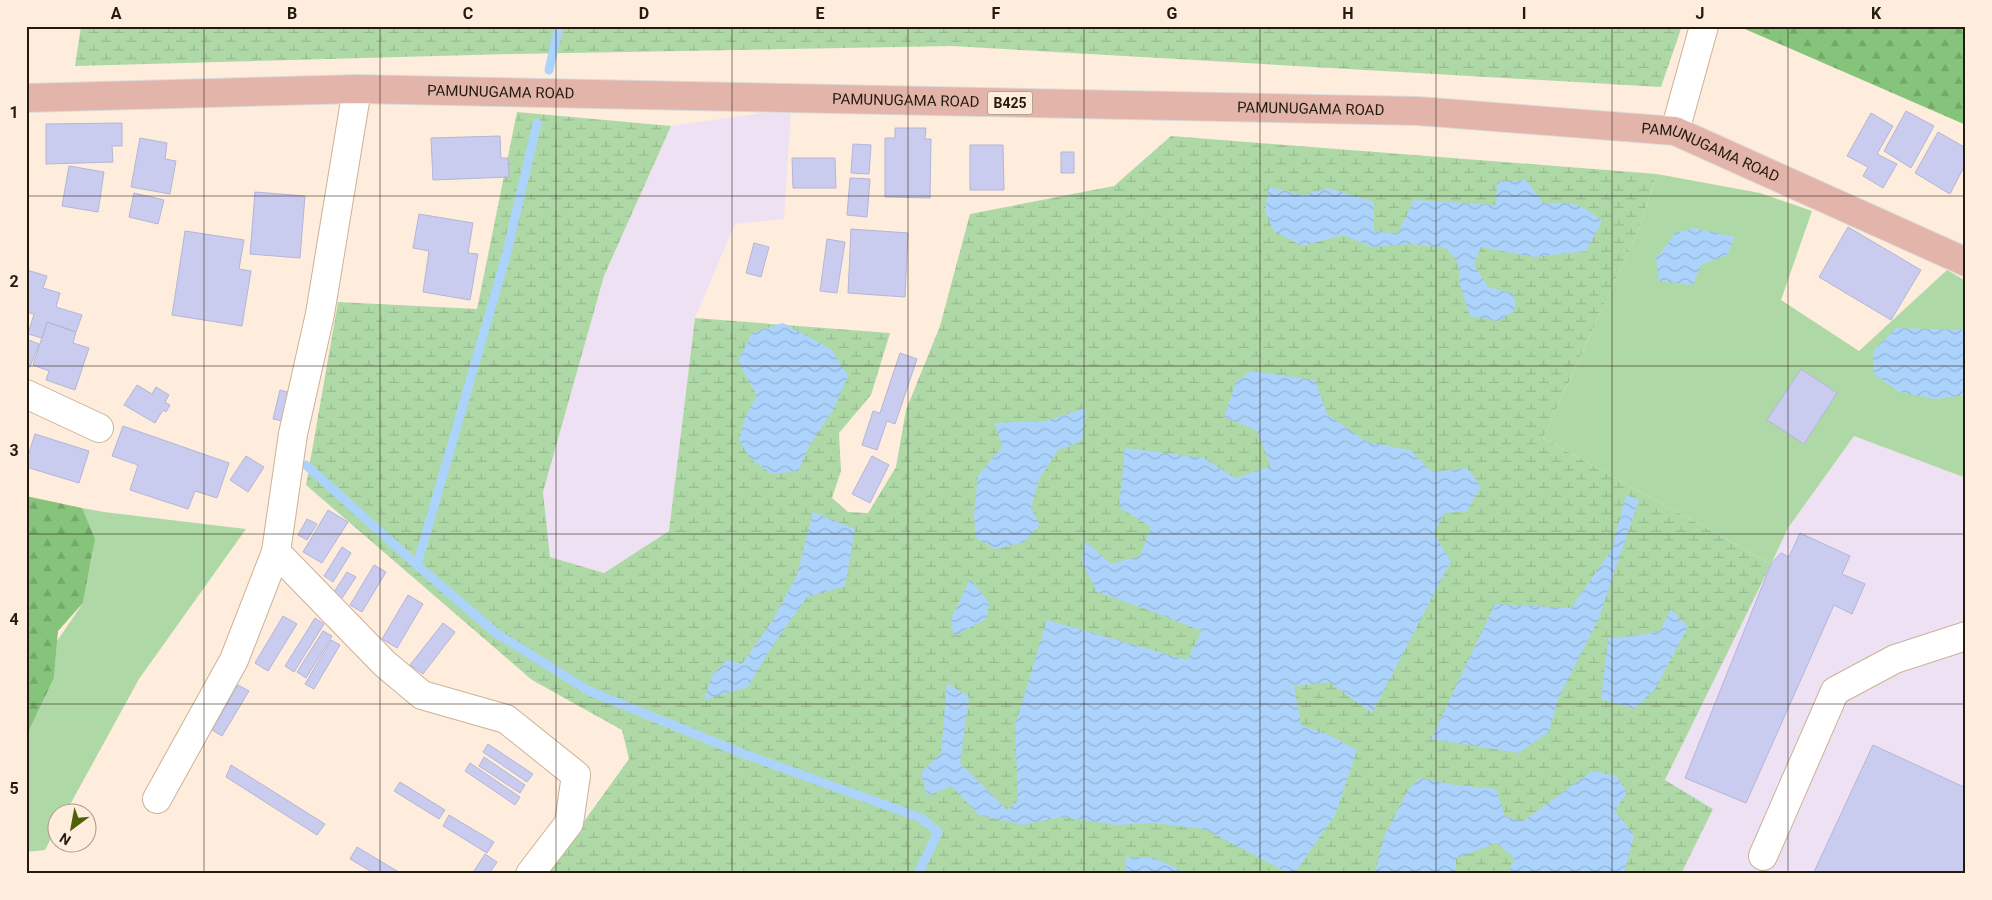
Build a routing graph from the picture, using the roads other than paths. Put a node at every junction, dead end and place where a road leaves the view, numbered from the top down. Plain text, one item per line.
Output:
1 (1704, 26) edge
2 (357, 89) junction
3 (26, 98) edge
4 (1675, 131) junction
5 (1966, 262) edge
6 (26, 394) edge
7 (99, 428) dead end
8 (276, 552) junction
9 (1966, 636) edge
10 (157, 799) dead end
11 (1763, 856) dead end
12 (530, 874) edge

1 - 4 street
2 - 3 main road, PAMUNUGAMA ROAD / B425
2 - 4 main road, PAMUNUGAMA ROAD / B425
2 - 8 street
4 - 5 main road, PAMUNUGAMA ROAD / B425
6 - 7 street
8 - 10 street
8 - 12 street
9 - 11 street

